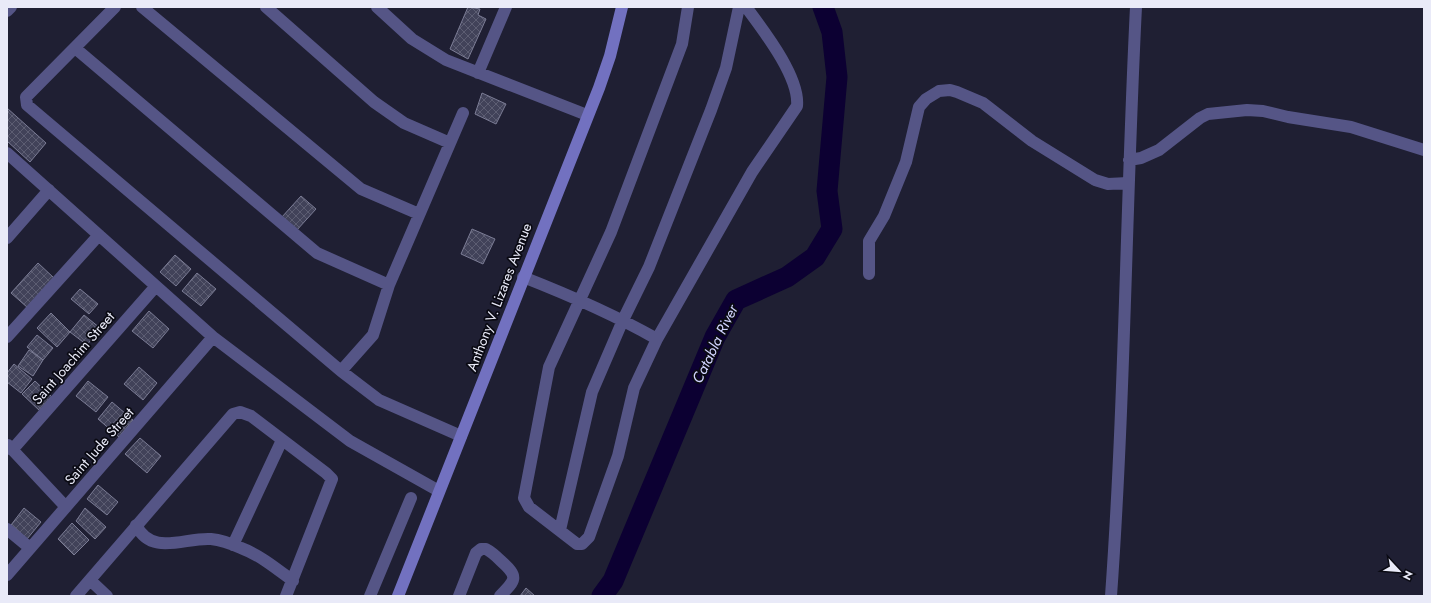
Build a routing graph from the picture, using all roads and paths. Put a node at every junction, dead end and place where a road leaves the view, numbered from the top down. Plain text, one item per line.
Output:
1 (11, 7) edge
2 (115, 7) edge
3 (142, 7) edge
4 (266, 7) edge
5 (377, 7) edge
6 (505, 7) edge
7 (622, 7) edge
8 (688, 7) edge
9 (739, 7) edge
10 (746, 7) edge
11 (1136, 7) edge
12 (7, 11) edge
13 (75, 48) junction
14 (478, 73) junction
15 (463, 113) dead end
16 (587, 115) junction
17 (450, 143) junction
18 (1424, 150) edge
19 (7, 153) edge
20 (1129, 160) junction
21 (1128, 183) junction
22 (49, 190) junction
23 (419, 214) junction
24 (99, 235) junction
25 (7, 238) edge
26 (869, 274) dead end
27 (523, 277) junction
28 (390, 284) junction
29 (156, 286) junction
30 (580, 299) junction
31 (622, 320) junction
32 (7, 337) edge
33 (213, 337) junction
34 (657, 339) junction
35 (341, 371) junction
36 (461, 436) junction
37 (282, 440) junction
38 (10, 447) edge
39 (440, 491) junction
40 (411, 498) dead end
41 (66, 507) junction
42 (136, 526) junction
43 (7, 529) edge
44 (560, 530) junction
45 (233, 545) junction
46 (30, 548) junction
47 (7, 575) edge
48 (90, 580) junction
49 (293, 581) junction
50 (76, 596) edge
51 (107, 596) edge
52 (286, 596) edge
53 (370, 596) edge
54 (398, 596) edge
55 (459, 596) edge
56 (500, 596) edge
57 (1111, 596) edge

1 - 12 street
2 - 13 street
3 - 23 street
4 - 17 street
5 - 14 street
6 - 14 street
7 - 16 main road, Anthony V. Lizares Avenue
8 - 30 street
9 - 31 street
10 - 34 street
11 - 20 street
13 - 28 street
13 - 35 street
14 - 16 street
15 - 17 street
16 - 27 main road, Anthony V. Lizares Avenue
17 - 23 street
18 - 20 street
19 - 22 street
20 - 21 street
21 - 26 street
21 - 57 street
22 - 24 street
22 - 25 street
23 - 28 street
24 - 29 street
24 - 32 street
27 - 30 street
27 - 36 main road, Anthony V. Lizares Avenue
28 - 35 street
29 - 33 street
29 - 38 street, Saint Joachim Street
30 - 31 street
30 - 44 street
31 - 34 street
31 - 44 street
33 - 39 street
33 - 41 street, Saint Jude Street
34 - 44 street
35 - 36 street
36 - 39 main road, Anthony V. Lizares Avenue
37 - 42 street
37 - 45 street
37 - 49 street
38 - 41 street
39 - 54 main road, Anthony V. Lizares Avenue
40 - 53 street
41 - 46 street, Saint Jude Street
42 - 45 street
42 - 48 street
43 - 46 street
45 - 49 street
46 - 47 street, Saint Jude Street
48 - 50 street
48 - 51 street
49 - 52 street
55 - 56 street

